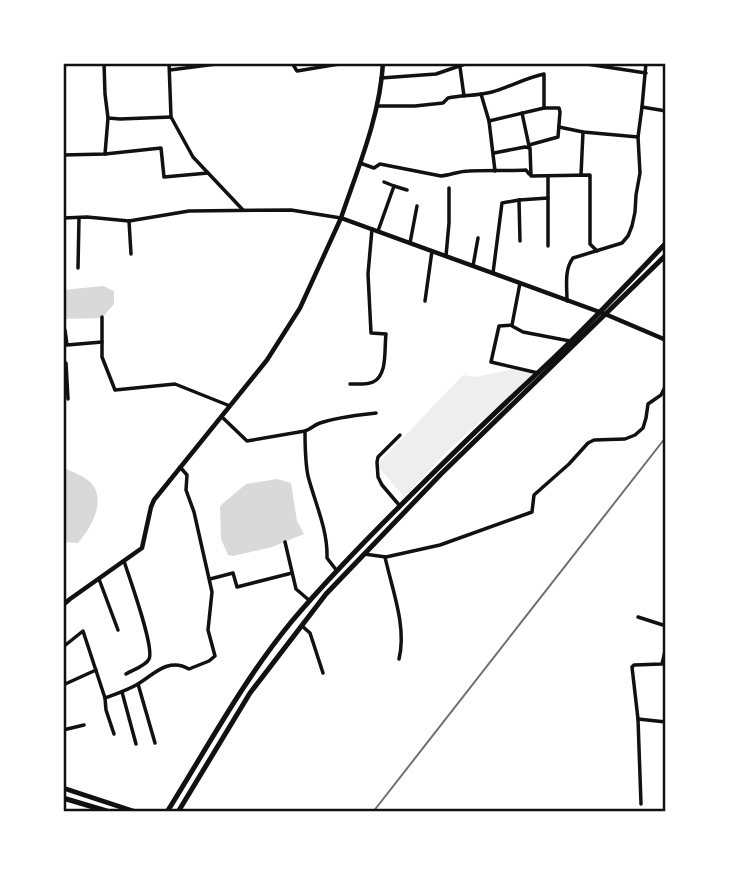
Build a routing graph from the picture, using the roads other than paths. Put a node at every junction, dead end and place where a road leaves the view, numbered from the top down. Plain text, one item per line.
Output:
1 (104, 63) edge
2 (169, 63) edge
3 (224, 63) edge
4 (292, 63) edge
5 (345, 63) edge
6 (383, 63) edge
7 (468, 63) edge
8 (580, 63) edge
9 (646, 63) edge
10 (460, 66) junction
11 (170, 70) junction
12 (646, 73) junction
13 (381, 78) junction
14 (481, 94) junction
15 (464, 96) junction
16 (377, 106) junction
17 (642, 107) junction
18 (544, 108) junction
19 (666, 111) edge
20 (522, 113) junction
21 (171, 117) junction
22 (108, 118) junction
23 (489, 121) junction
24 (559, 127) junction
25 (583, 132) junction
26 (638, 137) junction
27 (530, 147) junction
28 (494, 153) junction
29 (105, 154) junction
30 (63, 155) edge
31 (360, 163) junction
32 (495, 171) junction
33 (208, 173) junction
34 (581, 175) junction
35 (531, 176) junction
36 (548, 176) junction
37 (384, 182) dead end
38 (394, 186) junction
39 (449, 188) dead end
40 (407, 190) dead end
41 (548, 198) junction
42 (519, 200) junction
43 (417, 206) dead end
44 (243, 211) junction
45 (63, 218) edge
46 (79, 218) junction
47 (341, 218) junction
48 (130, 221) junction
49 (375, 230) junction
50 (478, 238) dead end
51 (520, 241) dead end
52 (410, 243) junction
53 (666, 243) edge
54 (548, 246) dead end
55 (432, 251) junction
56 (597, 251) junction
57 (131, 254) dead end
58 (666, 255) edge
59 (446, 256) junction
60 (473, 266) junction
61 (78, 268) dead end
62 (493, 273) junction
63 (520, 283) junction
64 (567, 300) junction
65 (425, 301) dead end
66 (602, 313) junction
67 (102, 317) dead end
68 (512, 326) junction
69 (63, 330) edge
70 (666, 340) edge
71 (570, 341) junction
72 (102, 342) junction
73 (63, 363) edge
74 (538, 373) junction
75 (350, 384) dead end
76 (666, 385) edge
77 (68, 399) dead end
78 (230, 406) junction
79 (376, 413) dead end
80 (222, 417) junction
81 (305, 431) junction
82 (400, 435) dead end
83 (180, 467) junction
84 (400, 506) junction
85 (285, 542) dead end
86 (364, 554) junction
87 (385, 557) junction
88 (124, 561) junction
89 (337, 570) junction
90 (292, 573) junction
91 (99, 579) junction
92 (210, 579) junction
93 (310, 601) junction
94 (63, 605) edge
95 (638, 617) dead end
96 (302, 626) junction
97 (666, 626) edge
98 (118, 630) dead end
99 (63, 647) edge
100 (666, 647) edge
101 (399, 659) dead end
102 (96, 670) junction
103 (323, 673) dead end
104 (126, 674) dead end
105 (138, 684) junction
106 (63, 685) edge
107 (122, 692) junction
108 (105, 698) junction
109 (638, 719) junction
110 (666, 722) edge
111 (84, 725) dead end
112 (63, 730) edge
113 (114, 734) dead end
114 (155, 743) dead end
115 (136, 744) dead end
116 (63, 788) edge
117 (63, 798) edge
118 (641, 804) dead end
119 (110, 812) edge
120 (136, 812) edge
121 (167, 812) edge
122 (178, 812) edge

1 - 22 street
2 - 11 street
3 - 11 street
4 - 5 street
6 - 13 main road
7 - 10 street
8 - 12 street
9 - 12 street
10 - 13 street
10 - 15 street
11 - 21 street
12 - 17 street
13 - 16 main road
14 - 15 street
14 - 18 street
14 - 23 street
15 - 16 street
16 - 31 main road
17 - 19 street
17 - 26 street
18 - 20 street
18 - 24 street
20 - 23 street
20 - 27 street
21 - 22 street
21 - 33 street
22 - 29 street
23 - 28 street
24 - 25 street
24 - 27 street
25 - 26 street
25 - 34 street
26 - 56 street
27 - 28 street
27 - 35 street
28 - 32 street
29 - 30 street
29 - 33 street
31 - 32 street
31 - 47 main road
32 - 35 street
33 - 44 street
34 - 36 street
34 - 56 street
35 - 36 street
36 - 41 street
37 - 38 street
38 - 40 street
38 - 49 street
39 - 59 street
41 - 42 street
41 - 54 street
42 - 51 street
42 - 62 street
43 - 52 street
44 - 47 street
44 - 48 street
45 - 46 street
46 - 48 street
46 - 61 street
47 - 49 main road
47 - 78 main road
48 - 57 street
49 - 52 main road
49 - 75 street
50 - 60 street
52 - 55 main road
53 - 66 main road
55 - 59 main road
55 - 65 street
56 - 64 street
58 - 66 main road
59 - 60 main road
60 - 62 main road
62 - 63 main road
63 - 64 main road
63 - 68 street
64 - 66 main road
66 - 70 main road
66 - 71 main road
66 - 86 main road
67 - 72 street
68 - 71 street
68 - 74 street
69 - 72 street
71 - 74 main road
72 - 78 street
73 - 77 street
74 - 84 main road
76 - 87 street
78 - 80 main road
79 - 81 street
80 - 81 street
80 - 83 main road
81 - 89 street
82 - 84 street
83 - 88 main road
83 - 92 street
84 - 89 main road
85 - 90 street
86 - 87 street
86 - 96 main road
87 - 101 street
88 - 91 main road
88 - 104 street
89 - 93 main road
90 - 92 street
90 - 93 street
91 - 94 main road
91 - 98 street
92 - 105 street
93 - 121 main road
95 - 97 street
96 - 103 street
96 - 122 main road
99 - 102 street
100 - 109 street
102 - 106 street
102 - 108 street
105 - 107 street
105 - 114 street
107 - 108 street
107 - 115 street
108 - 113 street
109 - 110 street
109 - 118 street
111 - 112 street
116 - 120 main road
117 - 119 main road

